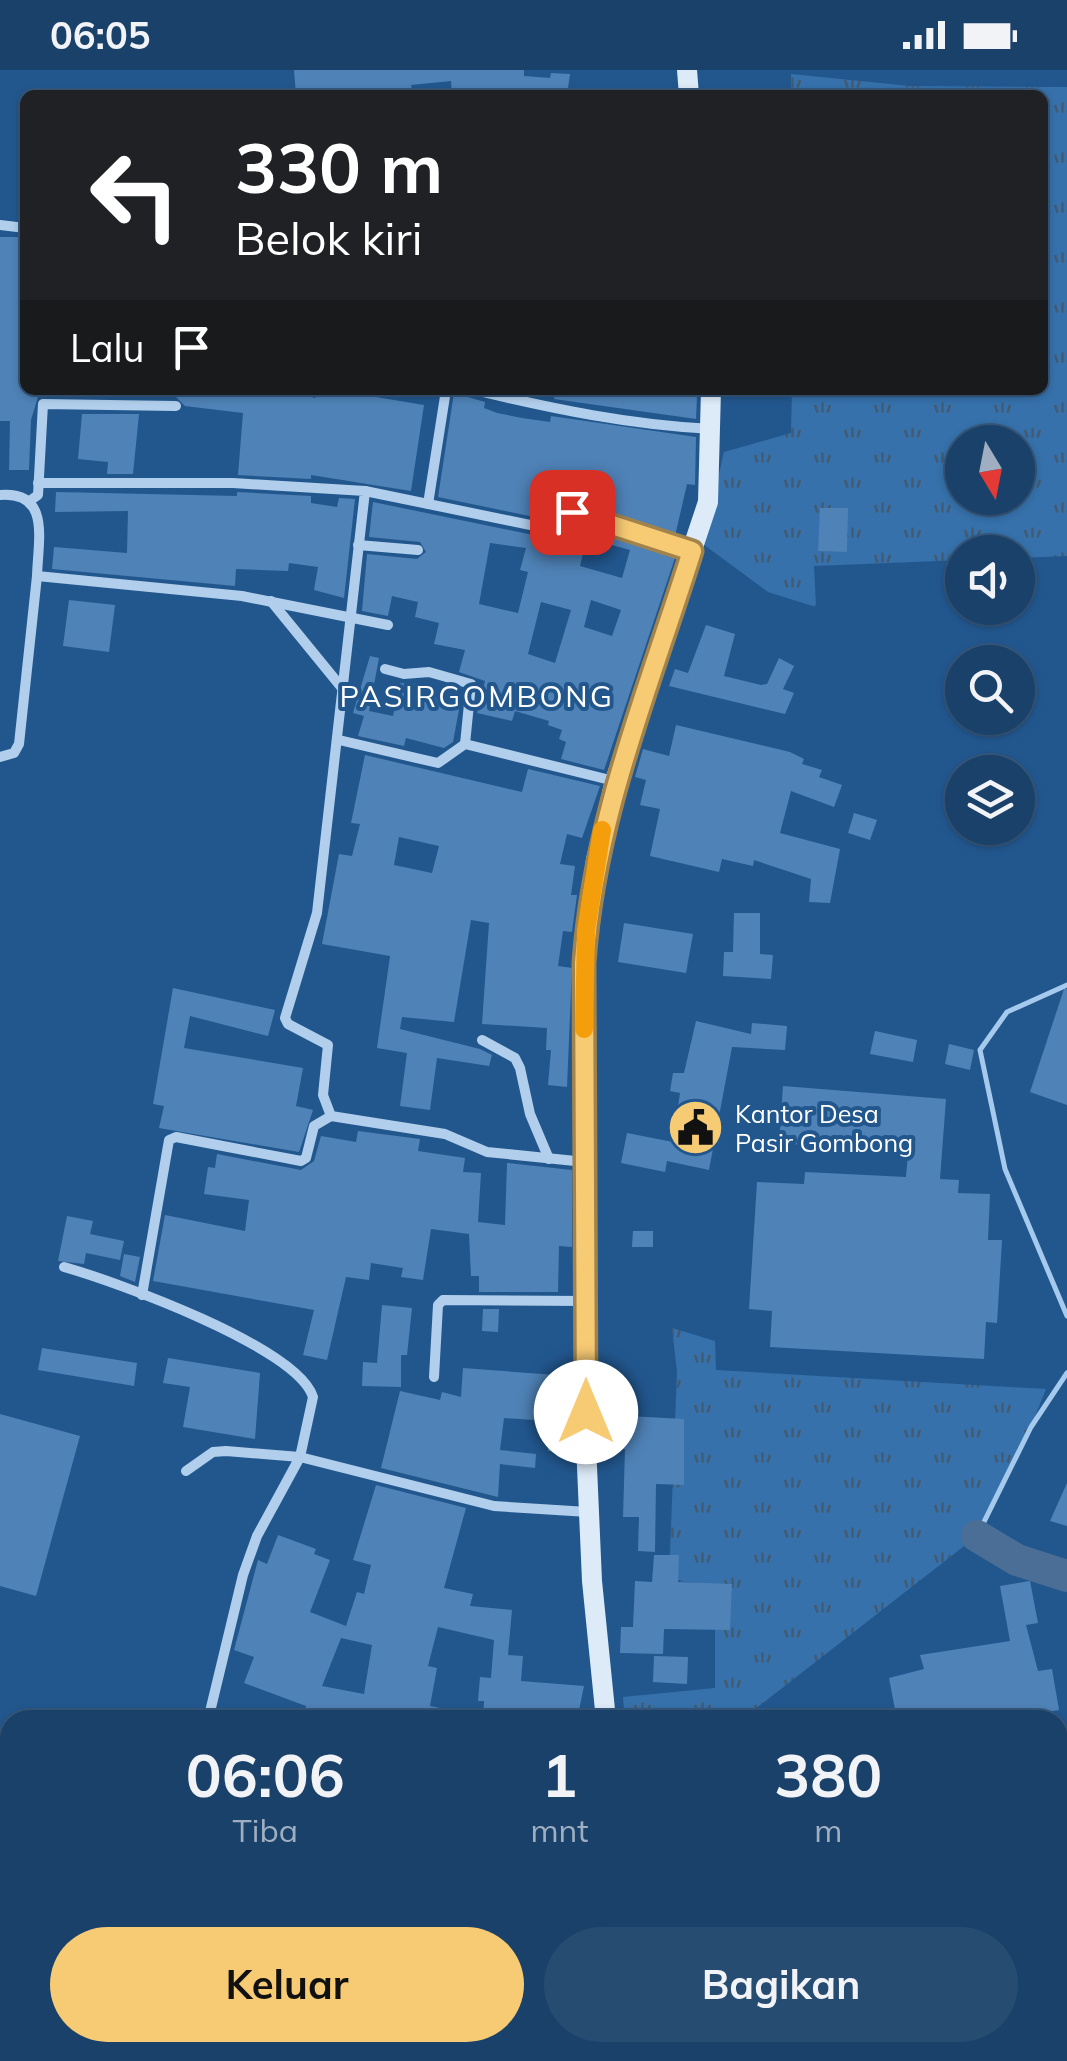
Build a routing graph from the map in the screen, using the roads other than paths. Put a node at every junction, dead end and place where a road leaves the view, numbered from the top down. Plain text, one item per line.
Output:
1 (445, 395) edge
2 (495, 395) edge
3 (711, 395) edge
4 (176, 406) dead end
5 (713, 429) junction
6 (38, 483) junction
7 (365, 491) junction
8 (0, 494) edge
9 (30, 500) junction
10 (428, 504) junction
11 (358, 545) junction
12 (418, 550) dead end
13 (692, 551) junction
14 (37, 576) junction
15 (270, 601) junction
16 (349, 616) junction
17 (388, 626) dead end
18 (385, 669) dead end
19 (342, 689) junction
20 (339, 740) junction
21 (466, 744) junction
22 (0, 757) edge
23 (615, 781) junction
24 (482, 1040) dead end
25 (330, 1116) junction
26 (549, 1159) junction
27 (584, 1162) junction
28 (64, 1267) dead end
29 (142, 1295) junction
30 (585, 1301) junction
31 (434, 1377) dead end
32 (300, 1457) junction
33 (186, 1470) dead end
34 (588, 1512) junction
35 (210, 1710) edge
36 (605, 1710) edge

1 - 10 street
2 - 5 street
3 - 5 main road
4 - 6 street
5 - 13 main road
6 - 7 street
6 - 9 street
7 - 10 street
7 - 11 street
8 - 9 street
9 - 14 street
10 - 13 street
11 - 12 street
11 - 16 street
13 - 23 main road
14 - 15 street
14 - 22 street
15 - 16 street
15 - 19 street
16 - 17 street
16 - 19 street
18 - 21 street
19 - 20 street
20 - 21 street
20 - 25 street
21 - 23 street
23 - 27 main road
24 - 26 street
25 - 26 street
25 - 29 street
26 - 27 street
27 - 30 main road
28 - 29 street
29 - 32 street
30 - 31 street
30 - 34 main road
32 - 33 street
32 - 34 street
32 - 35 street
34 - 36 main road

